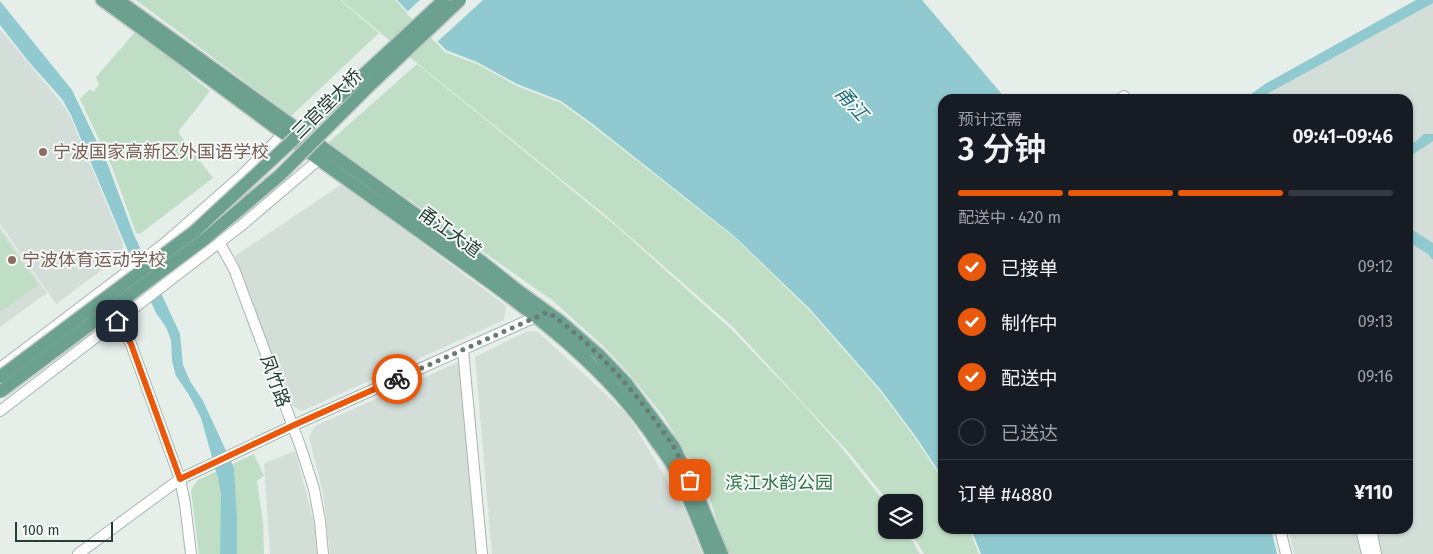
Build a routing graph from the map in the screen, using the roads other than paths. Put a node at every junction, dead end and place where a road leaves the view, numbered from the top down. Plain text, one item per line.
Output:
1 (102, 0) edge
2 (118, 0) edge
3 (444, 0) edge
4 (460, 0) edge
5 (288, 129) junction
6 (324, 155) junction
7 (219, 242) junction
8 (542, 315) junction
9 (117, 321) junction
10 (463, 350) junction
11 (0, 368) edge
12 (0, 377) edge
13 (0, 392) edge
14 (0, 411) edge
15 (292, 426) junction
16 (180, 479) junction
17 (1281, 534) edge
18 (1362, 534) edge
19 (1371, 534) edge
20 (78, 554) edge
21 (190, 554) edge
22 (323, 554) edge
23 (482, 554) edge
24 (711, 554) edge
25 (722, 554) edge
26 (1286, 554) edge
27 (1366, 554) edge
28 (1376, 554) edge

1 - 5 main road, 甬江大道
2 - 5 main road, 甬江大道
3 - 12 main road, 三官堂大桥, bridge
4 - 13 main road, 三官堂大桥, bridge
5 - 6 main road, 甬江大道
5 - 11 street
6 - 7 street
6 - 8 main road, 甬江大道
7 - 9 street
7 - 15 street, 凤竹路
8 - 10 street
8 - 24 main road, 甬江大道
8 - 25 main road, 甬江大道
9 - 14 street
9 - 16 street
10 - 15 street
10 - 23 street
15 - 16 street
15 - 22 street, 凤竹路
16 - 20 street
16 - 21 street
17 - 26 street
18 - 27 street
19 - 28 street

